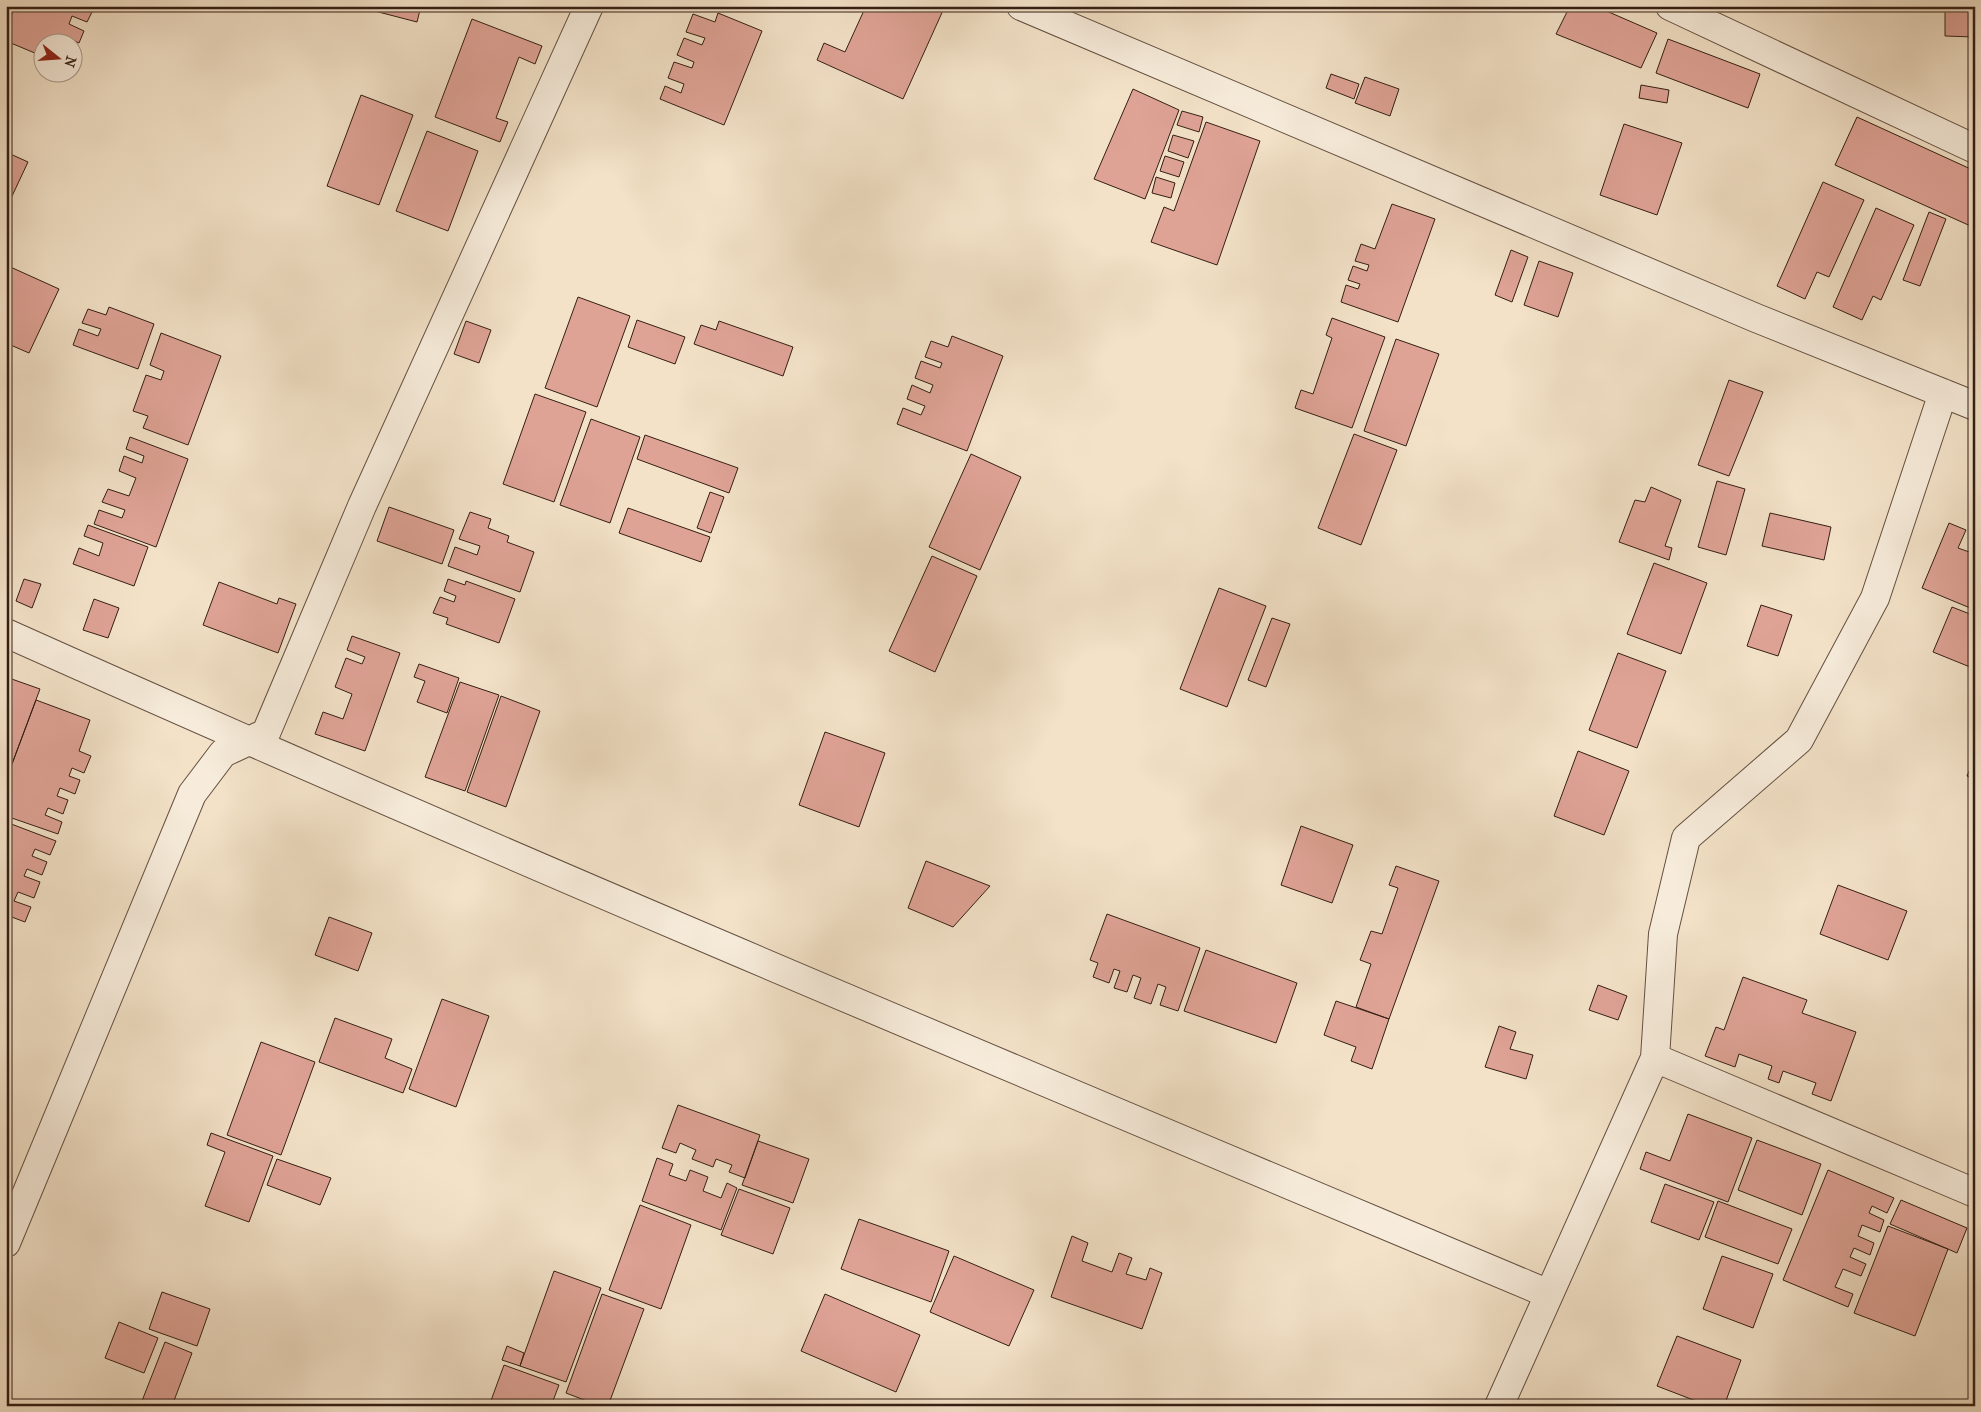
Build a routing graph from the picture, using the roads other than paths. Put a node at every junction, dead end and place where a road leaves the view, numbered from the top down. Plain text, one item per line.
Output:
1 (589, 6) edge
2 (1021, 6) edge
3 (1670, 6) edge
4 (1975, 149) edge
5 (1943, 393) junction
6 (1975, 406) edge
7 (6, 633) edge
8 (248, 741) junction
9 (1655, 1058) junction
10 (1975, 1193) edge
11 (6, 1243) edge
12 (1549, 1294) junction
13 (1499, 1406) edge

1 - 8 street
2 - 5 street
3 - 4 street
5 - 6 street
5 - 9 street
7 - 8 street
8 - 11 street
8 - 12 street
9 - 10 street
9 - 12 street
12 - 13 street

